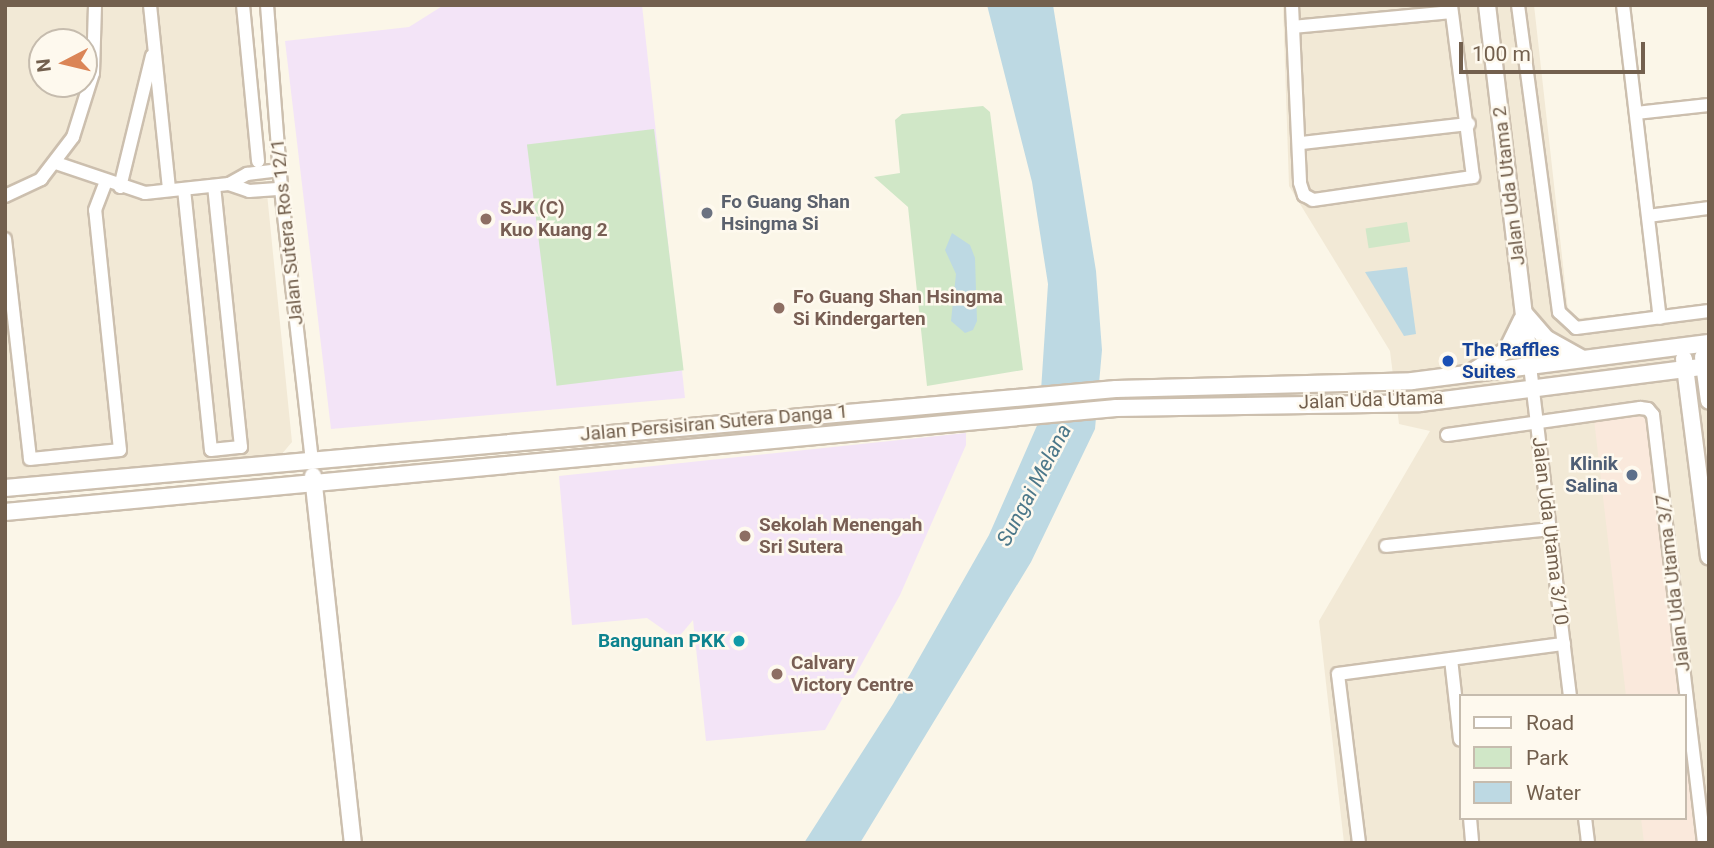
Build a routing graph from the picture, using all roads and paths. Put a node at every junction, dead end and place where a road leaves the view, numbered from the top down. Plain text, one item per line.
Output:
1 (95, 5) edge
2 (150, 5) edge
3 (243, 5) edge
4 (267, 5) edge
5 (1292, 5) edge
6 (1487, 5) edge
7 (1518, 5) edge
8 (1623, 5) edge
9 (1451, 9) edge
10 (1293, 27) junction
11 (154, 45) junction
12 (1709, 105) edge
13 (1636, 114) junction
14 (1468, 124) junction
15 (1301, 143) junction
16 (258, 161) dead end
17 (56, 163) junction
18 (280, 170) junction
19 (106, 182) junction
20 (229, 184) junction
21 (214, 186) junction
22 (120, 187) junction
23 (184, 189) junction
24 (281, 189) junction
25 (169, 190) junction
26 (5, 196) edge
27 (1709, 208) edge
28 (1648, 216) junction
29 (5, 239) edge
30 (1709, 311) edge
31 (1524, 313) junction
32 (1660, 318) junction
33 (1705, 343) edge
34 (1683, 346) junction
35 (1583, 359) junction
36 (1530, 366) junction
37 (1707, 366) edge
38 (1686, 369) junction
39 (1648, 373) junction
40 (1467, 374) junction
41 (1532, 388) junction
42 (1116, 389) joint
43 (1689, 397) junction
44 (1709, 398) edge
45 (1116, 408) joint
46 (1537, 422) junction
47 (1447, 435) dead end
48 (312, 459) junction
49 (314, 484) junction
50 (5, 488) edge
51 (5, 512) edge
52 (1550, 529) junction
53 (1386, 546) dead end
54 (1709, 556) edge
55 (1564, 644) junction
56 (1451, 659) junction
57 (1570, 694) edge
58 (1458, 721) edge
59 (1470, 820) edge
60 (1585, 820) edge
61 (352, 843) edge
62 (1359, 843) edge
63 (1472, 843) edge
64 (1588, 843) edge
65 (1704, 843) edge

1 - 17 street
2 - 11 street
3 - 16 street, Jalan Sutera Ros 12/1
4 - 18 street, Jalan Sutera Ros 12/1
5 - 10 street
6 - 31 main road, Jalan Uda Utama 2
7 - 32 street
8 - 13 street
9 - 10 street
9 - 14 street
10 - 15 street
11 - 22 street
11 - 25 street
12 - 13 street
13 - 28 street
14 - 15 street
14 - 15 street
17 - 19 street
17 - 26 street
18 - 20 street
18 - 24 street, Jalan Sutera Ros 12/1
19 - 22 street
19 - 29 street
20 - 21 street
20 - 24 street
21 - 23 street
21 - 23 street
22 - 25 street
23 - 25 street
24 - 48 street, Jalan Sutera Ros 12/1
27 - 28 street
28 - 32 street
30 - 32 street
31 - 35 main road
31 - 36 main road, Jalan Uda Utama 2
31 - 40 main road
33 - 34 main road, Jalan Uda Utama
33 - 37 main road
34 - 35 main road, Jalan Uda Utama
34 - 38 main road
35 - 36 main road, Jalan Uda Utama
36 - 40 main road, Jalan Uda Utama
36 - 41 street, Jalan Uda Utama 3/10
37 - 38 main road, Jalan Uda Utama
37 - 44 main road
38 - 39 main road, Jalan Uda Utama
38 - 43 main road
39 - 41 main road, Jalan Uda Utama
39 - 43 main road
40 - 42 main road, Jalan Uda Utama
41 - 45 main road, Jalan Uda Utama
41 - 46 street, Jalan Uda Utama 3/10
42 - 48 main road, Jalan Persisiran Sutera Danga 1
43 - 54 main road
45 - 49 main road, Jalan Persisiran Sutera Danga 1
46 - 47 street
46 - 52 street, Jalan Uda Utama 3/10
46 - 65 street, Jalan Uda Utama 3/7
48 - 49 main road
48 - 50 main road, Jalan Persisiran Sutera Danga 1
49 - 51 main road, Jalan Persisiran Sutera Danga 1
49 - 61 main road
52 - 53 street
52 - 55 street, Jalan Uda Utama 3/10
55 - 56 street
55 - 57 street, Jalan Uda Utama 3/10
56 - 58 street
56 - 62 street
59 - 63 street
60 - 64 street

